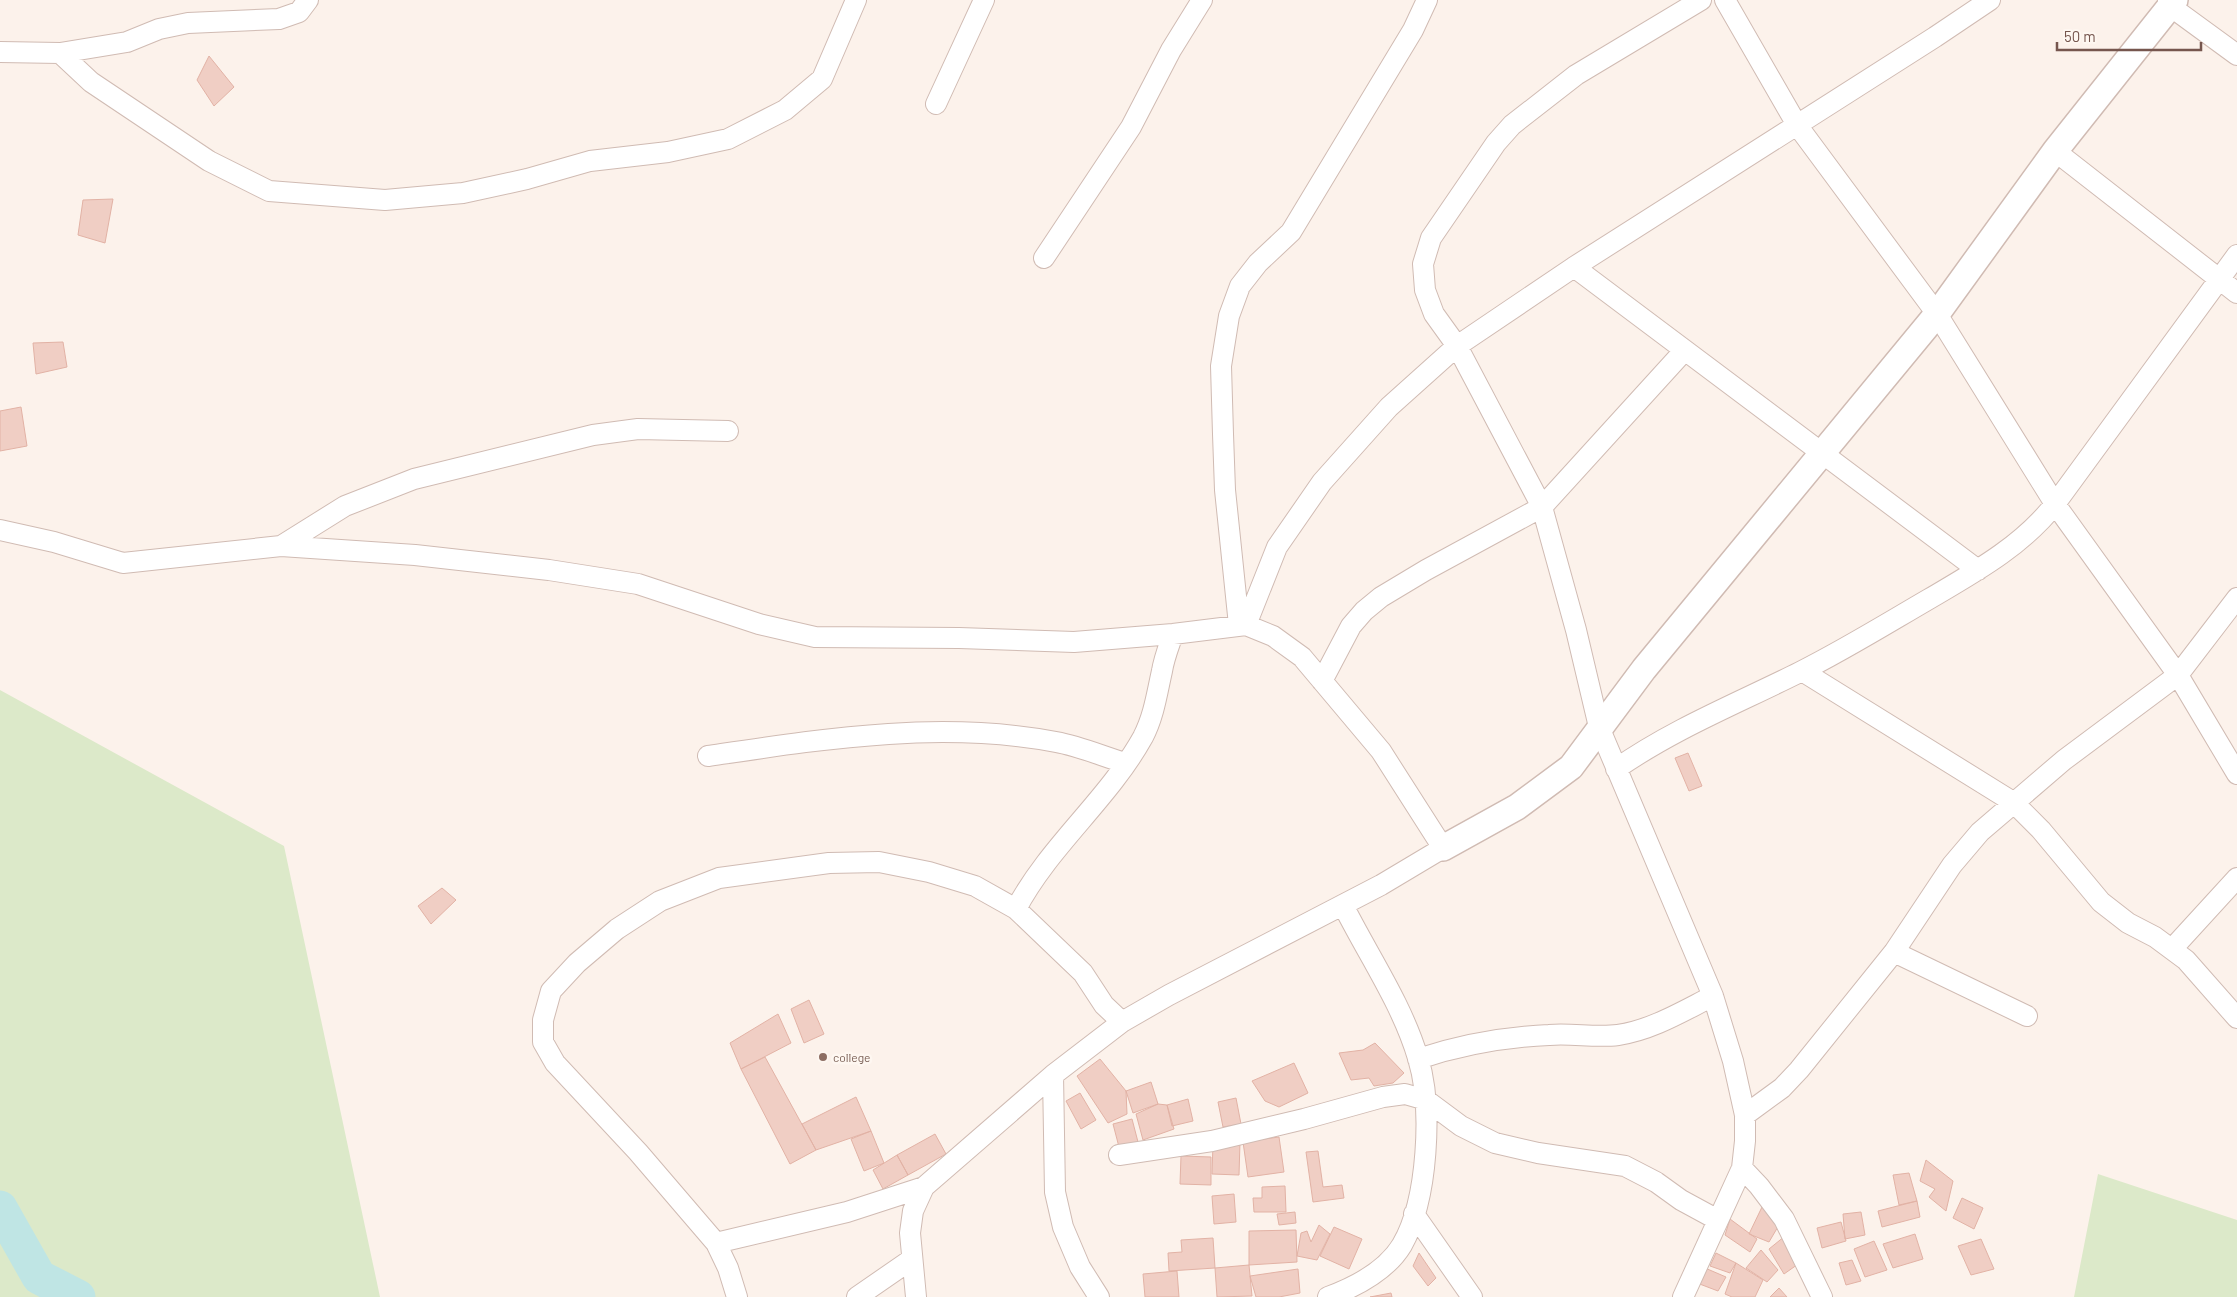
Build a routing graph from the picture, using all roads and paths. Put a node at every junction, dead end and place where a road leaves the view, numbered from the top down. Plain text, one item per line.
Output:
1 (308, 0) edge
2 (856, 0) edge
3 (984, 0) edge
4 (1202, 0) edge
5 (1427, 0) edge
6 (1701, 0) edge
7 (1724, 0) edge
8 (1990, 0) edge
9 (2171, 2) edge
10 (0, 52) edge
11 (60, 53) junction
12 (2237, 55) edge
13 (936, 104) dead end
14 (1797, 125) junction
15 (2055, 151) junction
16 (2237, 255) edge
17 (1044, 258) dead end
18 (1574, 267) junction
19 (2219, 280) junction
20 (2237, 293) edge
21 (1937, 314) junction
22 (1457, 346) junction
23 (1684, 351) junction
24 (728, 431) dead end
25 (1823, 452) junction
26 (2055, 504) junction
27 (1542, 507) junction
28 (0, 530) edge
29 (281, 546) junction
30 (1978, 570) junction
31 (2237, 598) edge
32 (1242, 625) junction
33 (1173, 634) junction
34 (1802, 671) junction
35 (2178, 675) junction
36 (1322, 681) junction
37 (1599, 727) junction
38 (708, 756) dead end
39 (1125, 762) junction
40 (1616, 769) junction
41 (2237, 774) edge
42 (2013, 802) junction
43 (1443, 848) junction
44 (2237, 878) edge
45 (1343, 905) junction
46 (1016, 909) junction
47 (2172, 949) junction
48 (1894, 952) junction
49 (1713, 996) junction
50 (2027, 1016) dead end
51 (2237, 1018) edge
52 (1122, 1022) junction
53 (1418, 1059) junction
54 (1053, 1075) junction
55 (1426, 1100) junction
56 (1745, 1114) junction
57 (1119, 1155) dead end
58 (1742, 1168) junction
59 (924, 1187) junction
60 (1414, 1214) junction
61 (1716, 1219) junction
62 (716, 1243) junction
63 (912, 1259) junction
64 (1338, 1295) edge
65 (737, 1297) edge
66 (857, 1297) edge
67 (916, 1297) edge
68 (1099, 1297) edge
69 (1472, 1297) edge
70 (1683, 1297) edge
71 (1822, 1297) edge

1 - 11 street
2 - 11 street
3 - 13 street
4 - 17 street
5 - 32 street
6 - 22 street
7 - 14 street
8 - 14 street
9 - 12 street
9 - 15 street
10 - 11 street
14 - 18 street
14 - 21 street
15 - 19 street
15 - 21 street
16 - 19 street
18 - 22 street
18 - 23 street
19 - 20 street
19 - 26 street
21 - 25 street
21 - 26 street
22 - 27 street
22 - 32 street
23 - 25 street
23 - 27 street
24 - 29 street
25 - 30 street
25 - 37 street
26 - 30 street
26 - 35 street
27 - 36 street
27 - 37 street
28 - 29 street
29 - 33 street
30 - 34 street
31 - 35 street
32 - 33 street
32 - 36 street
33 - 39 street
34 - 40 street
34 - 42 street
35 - 41 street
35 - 42 street
36 - 43 street
37 - 40 street
37 - 43 street
38 - 39 street
39 - 46 street
40 - 49 street
42 - 47 street
42 - 48 street
43 - 45 street
44 - 47 street
45 - 52 street
45 - 53 street
46 - 52 street
46 - 62 street
47 - 51 street
48 - 50 street
48 - 56 street
49 - 53 street
49 - 56 street
52 - 54 street
53 - 55 street
54 - 59 street
54 - 68 street
55 - 57 street
55 - 60 street
55 - 61 street
56 - 58 street
58 - 61 street
58 - 71 street
59 - 62 street
59 - 63 street
60 - 64 street
60 - 69 street
61 - 70 street
62 - 65 street
63 - 66 street
63 - 67 street

